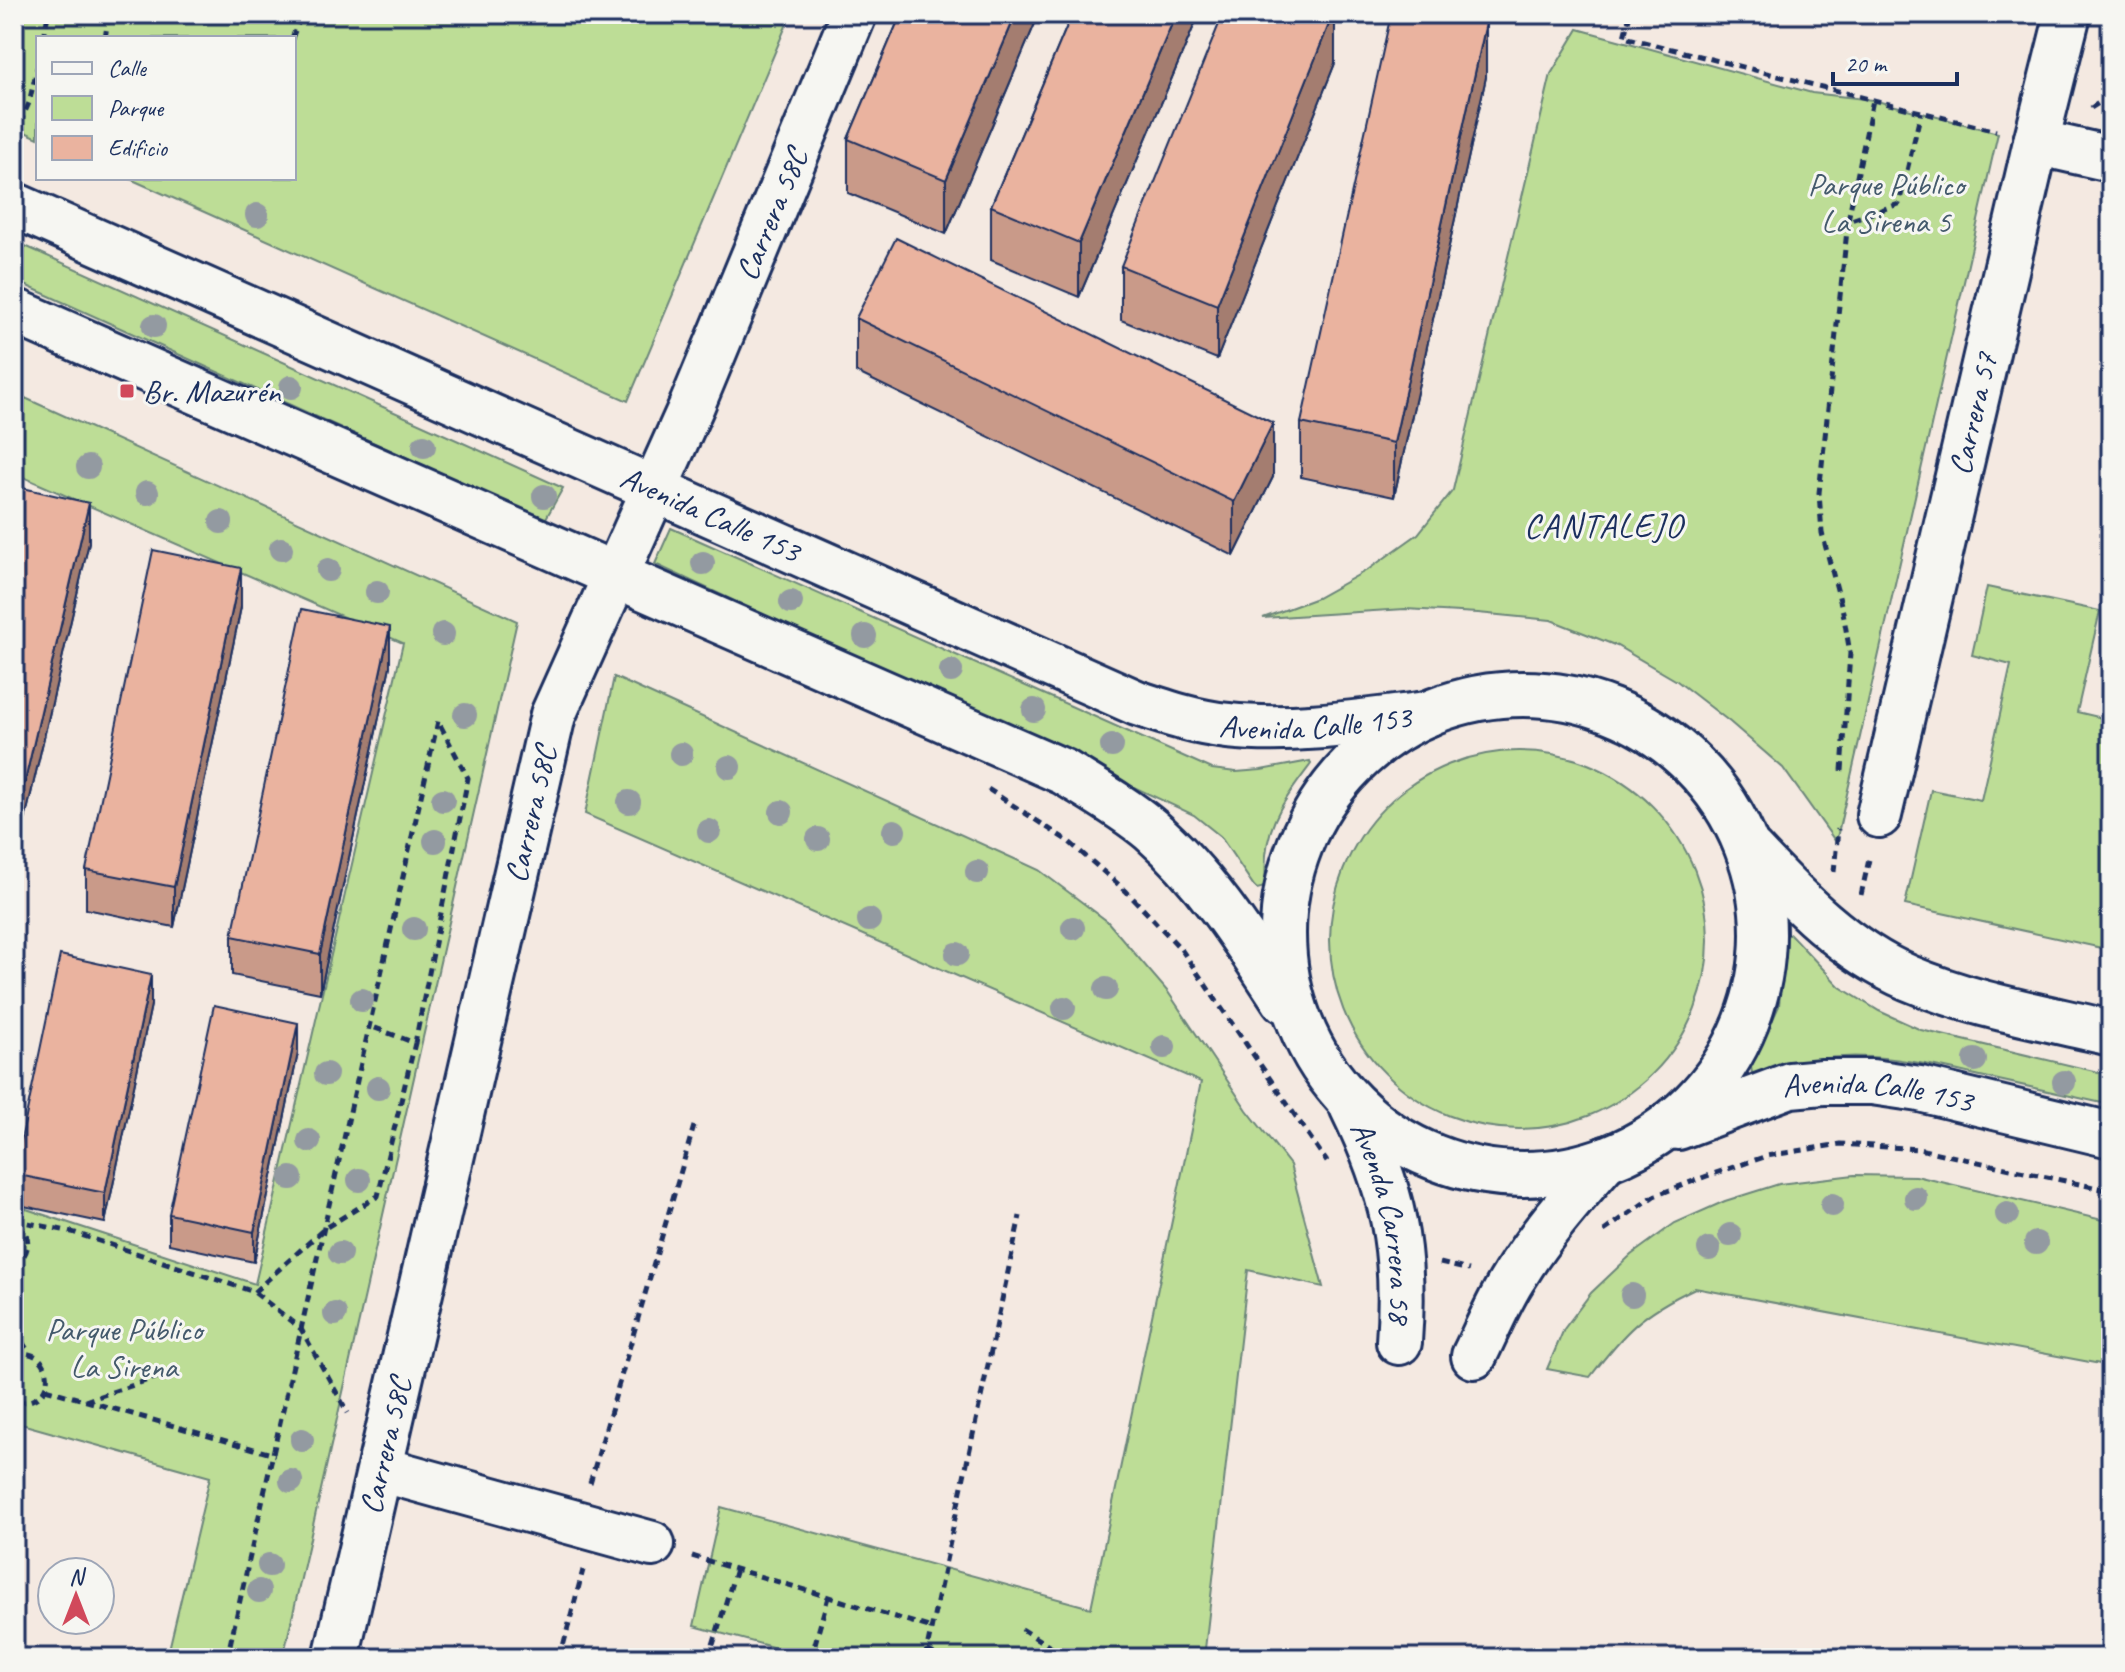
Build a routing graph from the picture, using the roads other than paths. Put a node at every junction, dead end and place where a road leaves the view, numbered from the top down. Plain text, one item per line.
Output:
1 (854, 14) edge
2 (2068, 14) edge
3 (2036, 142) junction
4 (2111, 159) edge
5 (14, 205) edge
6 (14, 311) edge
7 (654, 488) junction
8 (614, 576) junction
9 (1427, 714) junction
10 (1879, 815) dead end
11 (1747, 847) junction
12 (1298, 1023) junction
13 (2111, 1033) edge
14 (1352, 1106) junction
15 (2111, 1135) edge
16 (1650, 1138) junction
17 (1606, 1159) junction
18 (1399, 1342) dead end
19 (1474, 1356) dead end
20 (380, 1469) junction
21 (652, 1544) road end
22 (336, 1658) edge

1 - 7 main road, Carrera 58C
2 - 3 main road, Carrera 57
3 - 4 main road
3 - 10 main road, Carrera 57
5 - 7 main road, Avenida Calle 153
6 - 8 main road
7 - 8 main road, Carrera 58C
7 - 9 main road, Avenida Calle 153
8 - 12 main road
8 - 20 main road, Carrera 58C
9 - 11 main road
9 - 12 main road
11 - 13 main road
11 - 16 main road
12 - 14 main road
14 - 17 main road
14 - 18 main road, Avenda Carrera 58
15 - 16 main road, Avenida Calle 153
16 - 17 main road
17 - 19 main road
20 - 21 main road
20 - 22 main road, Carrera 58C

